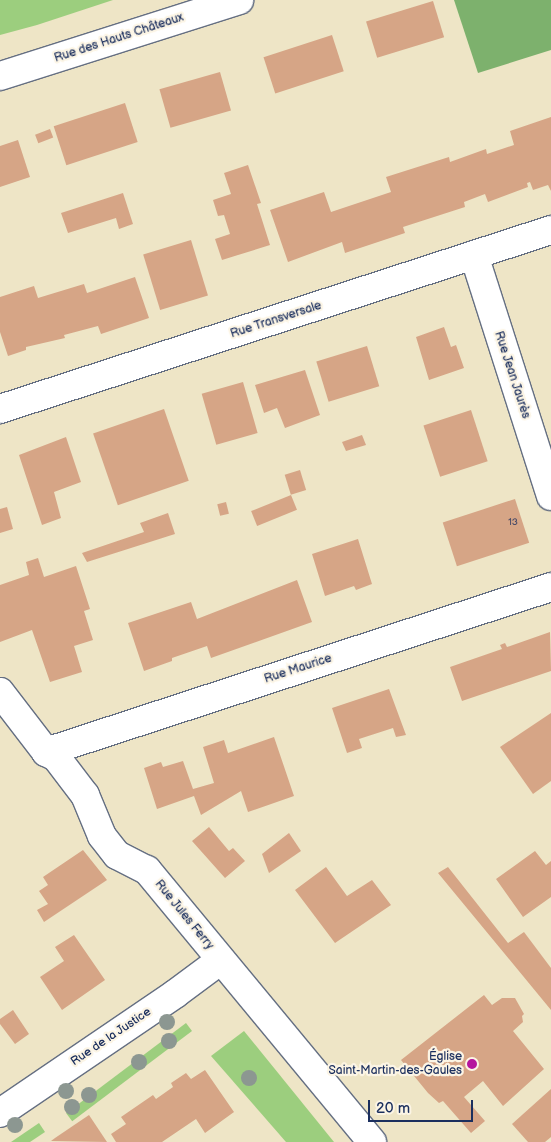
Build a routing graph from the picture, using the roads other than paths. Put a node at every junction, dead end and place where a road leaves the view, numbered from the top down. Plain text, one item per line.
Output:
1 (239, 0) edge
2 (0, 76) edge
3 (551, 230) edge
4 (474, 255) junction
5 (0, 410) edge
6 (551, 496) edge
7 (551, 587) edge
8 (0, 692) edge
9 (46, 752) junction
10 (221, 960) junction
11 (0, 1113) edge
12 (372, 1142) edge

1 - 2 street, Rue des Hauts Châteaux
3 - 4 street, Rue Transversale
4 - 5 street, Rue Transversale
4 - 6 street, Rue Jean Jaurès
7 - 9 street, Rue Maurice
8 - 9 street, Rue Jules Ferry
9 - 10 street, Rue Jules Ferry
10 - 11 street, Rue de la Justice
10 - 12 street, Rue Jules Ferry

